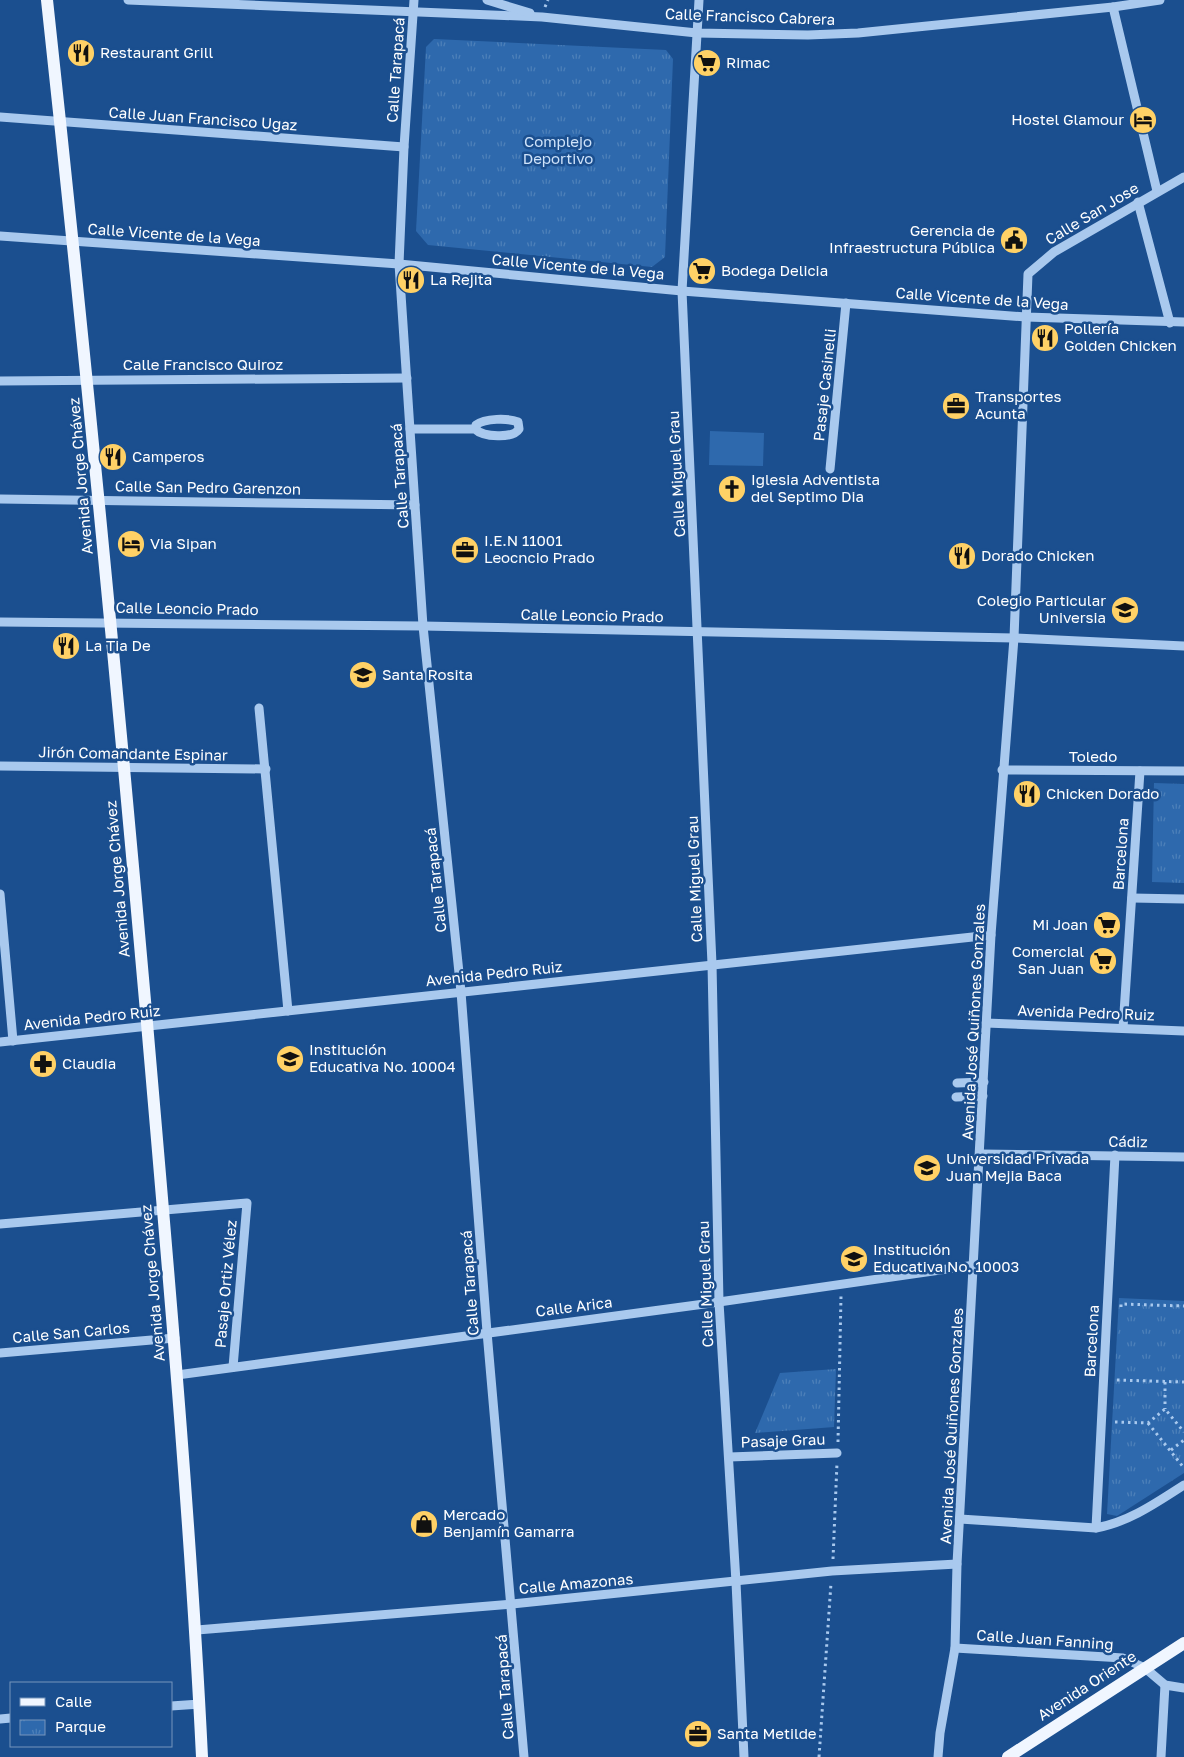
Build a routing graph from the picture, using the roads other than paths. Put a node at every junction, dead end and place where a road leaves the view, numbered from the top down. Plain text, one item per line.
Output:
1 (47, 0) edge
2 (128, 0) edge
3 (414, 0) edge
4 (487, 0) edge
5 (699, 0) edge
6 (1160, 0) edge
7 (1113, 7) junction
8 (413, 12) junction
9 (542, 17) junction
10 (697, 33) junction
11 (0, 118) edge
12 (60, 123) junction
13 (404, 147) junction
14 (1184, 177) edge
15 (1157, 192) junction
16 (1138, 202) junction
17 (0, 236) edge
18 (74, 241) junction
19 (400, 264) junction
20 (682, 291) junction
21 (846, 303) junction
22 (1026, 316) junction
23 (1184, 322) edge
24 (1170, 323) junction
25 (407, 378) junction
26 (88, 379) junction
27 (0, 381) edge
28 (475, 429) dead end
29 (410, 430) junction
30 (830, 469) dead end
31 (0, 499) edge
32 (99, 500) junction
33 (415, 505) junction
34 (0, 622) edge
35 (112, 622) junction
36 (423, 626) junction
37 (698, 632) junction
38 (1014, 638) junction
39 (1184, 646) edge
40 (259, 708) dead end
41 (0, 766) edge
42 (124, 767) junction
43 (266, 769) junction
44 (1002, 770) junction
45 (1140, 771) junction
46 (1184, 771) edge
47 (0, 894) edge
48 (1132, 898) junction
49 (1184, 899) edge
50 (991, 935) junction
51 (712, 964) junction
52 (461, 992) junction
53 (288, 1011) junction
54 (986, 1023) junction
55 (147, 1026) junction
56 (1123, 1028) junction
57 (1184, 1030) edge
58 (13, 1041) junction
59 (0, 1042) edge
60 (957, 1082) dead end
61 (984, 1082) junction
62 (983, 1096) junction
63 (956, 1097) dead end
64 (981, 1154) junction
65 (1115, 1156) junction
66 (1184, 1157) edge
67 (164, 1209) junction
68 (0, 1224) edge
69 (975, 1265) junction
70 (719, 1302) junction
71 (487, 1332) junction
72 (175, 1338) junction
73 (0, 1353) edge
74 (233, 1368) junction
75 (177, 1375) junction
76 (837, 1453) road end
77 (729, 1457) junction
78 (1184, 1485) edge
79 (960, 1519) junction
80 (1096, 1528) junction
81 (957, 1564) junction
82 (736, 1582) junction
83 (512, 1604) junction
84 (196, 1630) junction
85 (1184, 1643) edge
86 (955, 1648) junction
87 (1145, 1668) junction
88 (1165, 1685) junction
89 (1184, 1688) edge
90 (200, 1704) junction
91 (172, 1706) edge
92 (202, 1757) edge
93 (524, 1757) edge
94 (744, 1757) edge
95 (938, 1757) edge
96 (1008, 1757) edge
97 (1161, 1757) edge

1 - 12 main road, Avenida Jorge Chávez
2 - 8 street, Calle Francisco Cabrera
3 - 8 street, Calle Tarapacá
4 - 9 street
5 - 10 street, Calle Miguel Grau
6 - 7 street, Calle Francisco Cabrera
7 - 10 street, Calle Francisco Cabrera
7 - 15 street
8 - 9 street, Calle Francisco Cabrera
8 - 13 street, Calle Tarapacá
9 - 10 street, Calle Francisco Cabrera
10 - 20 street, Calle Miguel Grau
11 - 12 street, Calle Juan Francisco Ugaz
12 - 13 street, Calle Juan Francisco Ugaz
12 - 18 main road, Avenida Jorge Chávez
13 - 19 street, Calle Tarapacá
14 - 15 street, Calle San Jose
15 - 16 street, Calle San Jose
16 - 22 street, Calle San Jose
16 - 24 street
17 - 18 street, Calle Vicente de la Vega
18 - 19 street, Calle Vicente de la Vega
18 - 26 main road, Avenida Jorge Chávez
19 - 20 street, Calle Vicente de la Vega
19 - 25 street, Calle Tarapacá
20 - 21 street, Calle Vicente de la Vega
20 - 37 street, Calle Miguel Grau
21 - 22 street, Calle Vicente de la Vega
21 - 30 street, Pasaje Casinelli
22 - 24 street, Calle Vicente de la Vega
22 - 38 street, Avenida José Quiñones Gonzales
23 - 24 street, Calle Vicente de la Vega
25 - 26 street, Calle Francisco Quiroz
25 - 29 street, Calle Tarapacá
26 - 27 street, Calle Francisco Quiroz
26 - 32 main road, Avenida Jorge Chávez
28 - 29 street
29 - 33 street, Calle Tarapacá
31 - 32 street, Calle San Pedro Garenzon
32 - 33 street, Calle San Pedro Garenzon
32 - 35 main road, Avenida Jorge Chávez
33 - 36 street, Calle Tarapacá
34 - 35 street, Calle Leoncio Prado
35 - 36 street, Calle Leoncio Prado
35 - 42 main road, Avenida Jorge Chávez
36 - 37 street, Calle Leoncio Prado
36 - 52 street, Calle Tarapacá
37 - 38 street, Calle Leoncio Prado
37 - 51 street, Calle Miguel Grau
38 - 39 street, Calle Leoncio Prado
38 - 44 street, Avenida José Quiñones Gonzales
40 - 43 street
41 - 42 street, Jirón Comandante Espinar
42 - 43 street, Jirón Comandante Espinar
42 - 55 main road, Avenida Jorge Chávez
43 - 53 street
44 - 45 street, Toledo
44 - 50 street, Avenida José Quiñones Gonzales
45 - 46 street, Toledo
45 - 48 street, Barcelona
47 - 58 street
48 - 49 street
48 - 56 street, Barcelona
50 - 51 street, Avenida Pedro Ruiz
50 - 54 street, Avenida José Quiñones Gonzales
51 - 52 street, Avenida Pedro Ruiz
51 - 70 street, Calle Miguel Grau
52 - 53 street, Avenida Pedro Ruiz
52 - 71 street, Calle Tarapacá
53 - 55 street, Avenida Pedro Ruiz
54 - 56 street, Avenida Pedro Ruiz
54 - 61 street, Avenida José Quiñones Gonzales
55 - 58 street, Avenida Pedro Ruiz
55 - 67 main road, Avenida Jorge Chávez
56 - 57 street, Avenida Pedro Ruiz
58 - 59 street, Avenida Pedro Ruiz
60 - 61 street
61 - 62 street, Avenida José Quiñones Gonzales
62 - 63 street
62 - 64 street, Avenida José Quiñones Gonzales
64 - 65 street, Cádiz
64 - 69 street, Avenida José Quiñones Gonzales
65 - 66 street, Cádiz
65 - 80 street, Barcelona
67 - 68 street
67 - 72 main road, Avenida Jorge Chávez
67 - 74 street, Pasaje Ortiz Vélez
69 - 70 street, Calle Arica
69 - 79 street, Avenida José Quiñones Gonzales
70 - 71 street, Calle Arica
70 - 77 street, Calle Miguel Grau
71 - 74 street, Calle Arica
71 - 83 street, Calle Tarapacá
72 - 73 street, Calle San Carlos
72 - 75 main road, Avenida Jorge Chávez
74 - 75 street, Calle Arica
75 - 84 main road, Avenida Jorge Chávez
76 - 77 street, Pasaje Grau
77 - 82 street, Calle Miguel Grau
78 - 80 street
79 - 80 street
79 - 81 street, Avenida José Quiñones Gonzales
81 - 82 street, Calle Amazonas
81 - 86 street, Avenida José Quiñones Gonzales
82 - 83 street, Calle Amazonas
82 - 94 street, Calle Miguel Grau
83 - 84 street, Calle Amazonas
83 - 93 street, Calle Tarapacá
84 - 90 main road, Avenida Jorge Chávez
85 - 87 main road, Avenida Oriente
86 - 87 street, Calle Juan Fanning
86 - 95 street, Avenida José Quiñones Gonzales
87 - 88 street, Calle Juan Fanning
87 - 96 main road, Avenida Oriente
88 - 89 street
88 - 97 street
90 - 91 street
90 - 92 main road, Avenida Jorge Chávez

